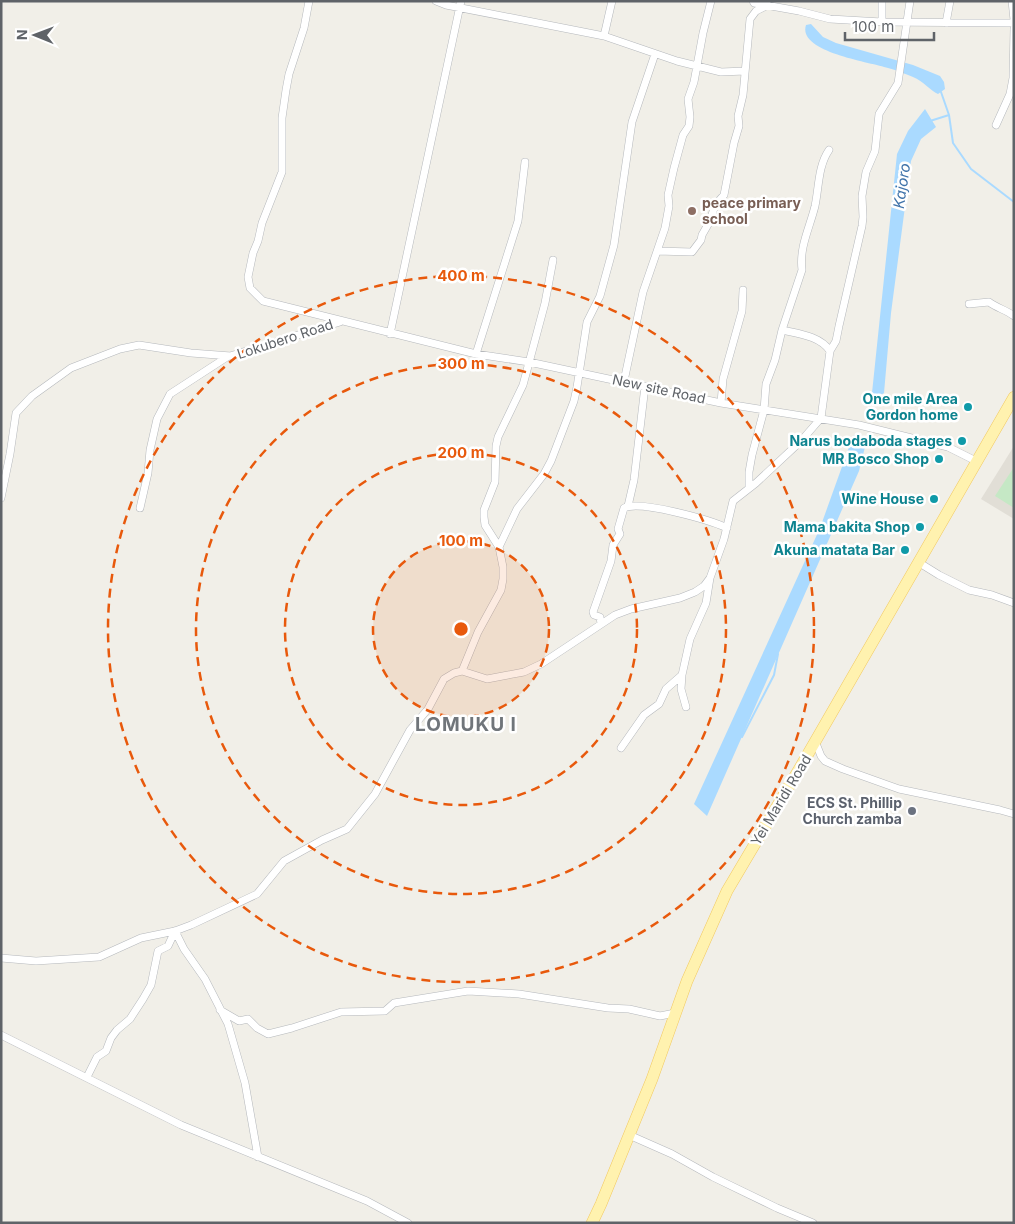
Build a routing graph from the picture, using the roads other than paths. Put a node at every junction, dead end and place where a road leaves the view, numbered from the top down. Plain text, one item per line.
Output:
1 (309, 1) edge
2 (436, 1) edge
3 (612, 1) edge
4 (711, 1) edge
5 (753, 1) edge
6 (882, 1) edge
7 (910, 1) edge
8 (950, 1) edge
9 (1012, 1) edge
10 (461, 4) edge
11 (768, 5) junction
12 (882, 22) junction
13 (906, 22) junction
14 (946, 22) junction
15 (1014, 22) edge
16 (1014, 29) edge
17 (604, 36) junction
18 (655, 54) junction
19 (697, 66) junction
20 (745, 71) junction
21 (996, 125) dead end
22 (829, 150) dead end
23 (525, 162) dead end
24 (657, 251) junction
25 (554, 260) dead end
26 (743, 290) dead end
27 (969, 304) dead end
28 (1014, 316) edge
29 (340, 321) junction
30 (782, 330) junction
31 (390, 334) junction
32 (830, 351) junction
33 (476, 354) junction
34 (231, 356) junction
35 (529, 362) junction
36 (580, 372) junction
37 (624, 381) junction
38 (645, 386) junction
39 (1014, 397) edge
40 (721, 402) junction
41 (764, 410) junction
42 (821, 418) junction
43 (976, 461) junction
44 (749, 488) junction
45 (1, 498) edge
46 (628, 506) junction
47 (140, 508) dead end
48 (727, 528) junction
49 (499, 547) junction
50 (918, 562) junction
51 (710, 578) junction
52 (1014, 603) edge
53 (601, 624) junction
54 (462, 672) junction
55 (682, 675) junction
56 (686, 707) dead end
57 (815, 741) junction
58 (621, 748) dead end
59 (1014, 814) edge
60 (175, 931) junction
61 (1, 958) edge
62 (220, 1010) junction
63 (675, 1013) junction
64 (1, 1035) edge
65 (87, 1077) junction
66 (629, 1135) junction
67 (258, 1157) junction
68 (408, 1223) edge
69 (592, 1223) edge
70 (813, 1223) edge

1 - 29 street, New site Road
2 - 10 street
3 - 17 street
4 - 19 street
5 - 11 street
6 - 12 street
7 - 13 street
8 - 14 street
9 - 15 street
10 - 17 street
10 - 31 street
11 - 12 street
11 - 20 street
12 - 13 street
13 - 14 street
13 - 32 street
14 - 15 street
16 - 21 street
17 - 18 street
18 - 19 street
18 - 36 street
19 - 20 street
19 - 24 street
20 - 24 street
22 - 30 street
23 - 33 street
24 - 37 street
25 - 35 street
26 - 40 street
27 - 28 street
29 - 31 street, New site Road
29 - 34 street, Lokubero Road
30 - 32 street
30 - 41 street
31 - 33 street, New site Road
32 - 42 street
33 - 35 street, New site Road
34 - 45 street
34 - 47 street
35 - 36 street, New site Road
35 - 49 street
36 - 37 street, New site Road
36 - 49 street
37 - 38 street, New site Road
38 - 40 street, New site Road
38 - 46 street
39 - 43 main road, Yei Maridi Road
40 - 41 street, New site Road
41 - 42 street, New site Road
41 - 44 street
42 - 43 street, New site Road
42 - 44 street
43 - 50 main road, Yei Maridi Road
44 - 48 street
46 - 48 street
46 - 53 street
48 - 51 street
49 - 54 street
50 - 52 street
50 - 57 main road, Yei Maridi Road
51 - 53 street
51 - 55 street
53 - 54 street
54 - 60 street
55 - 56 street
55 - 58 street
57 - 59 street
57 - 63 main road, Yei Maridi Road
60 - 61 street
60 - 62 street
60 - 65 street
62 - 63 street
62 - 67 street
63 - 66 main road, Yei Maridi Road
64 - 65 street
65 - 67 street
66 - 69 main road, Yei Maridi Road
66 - 70 street
67 - 68 street

